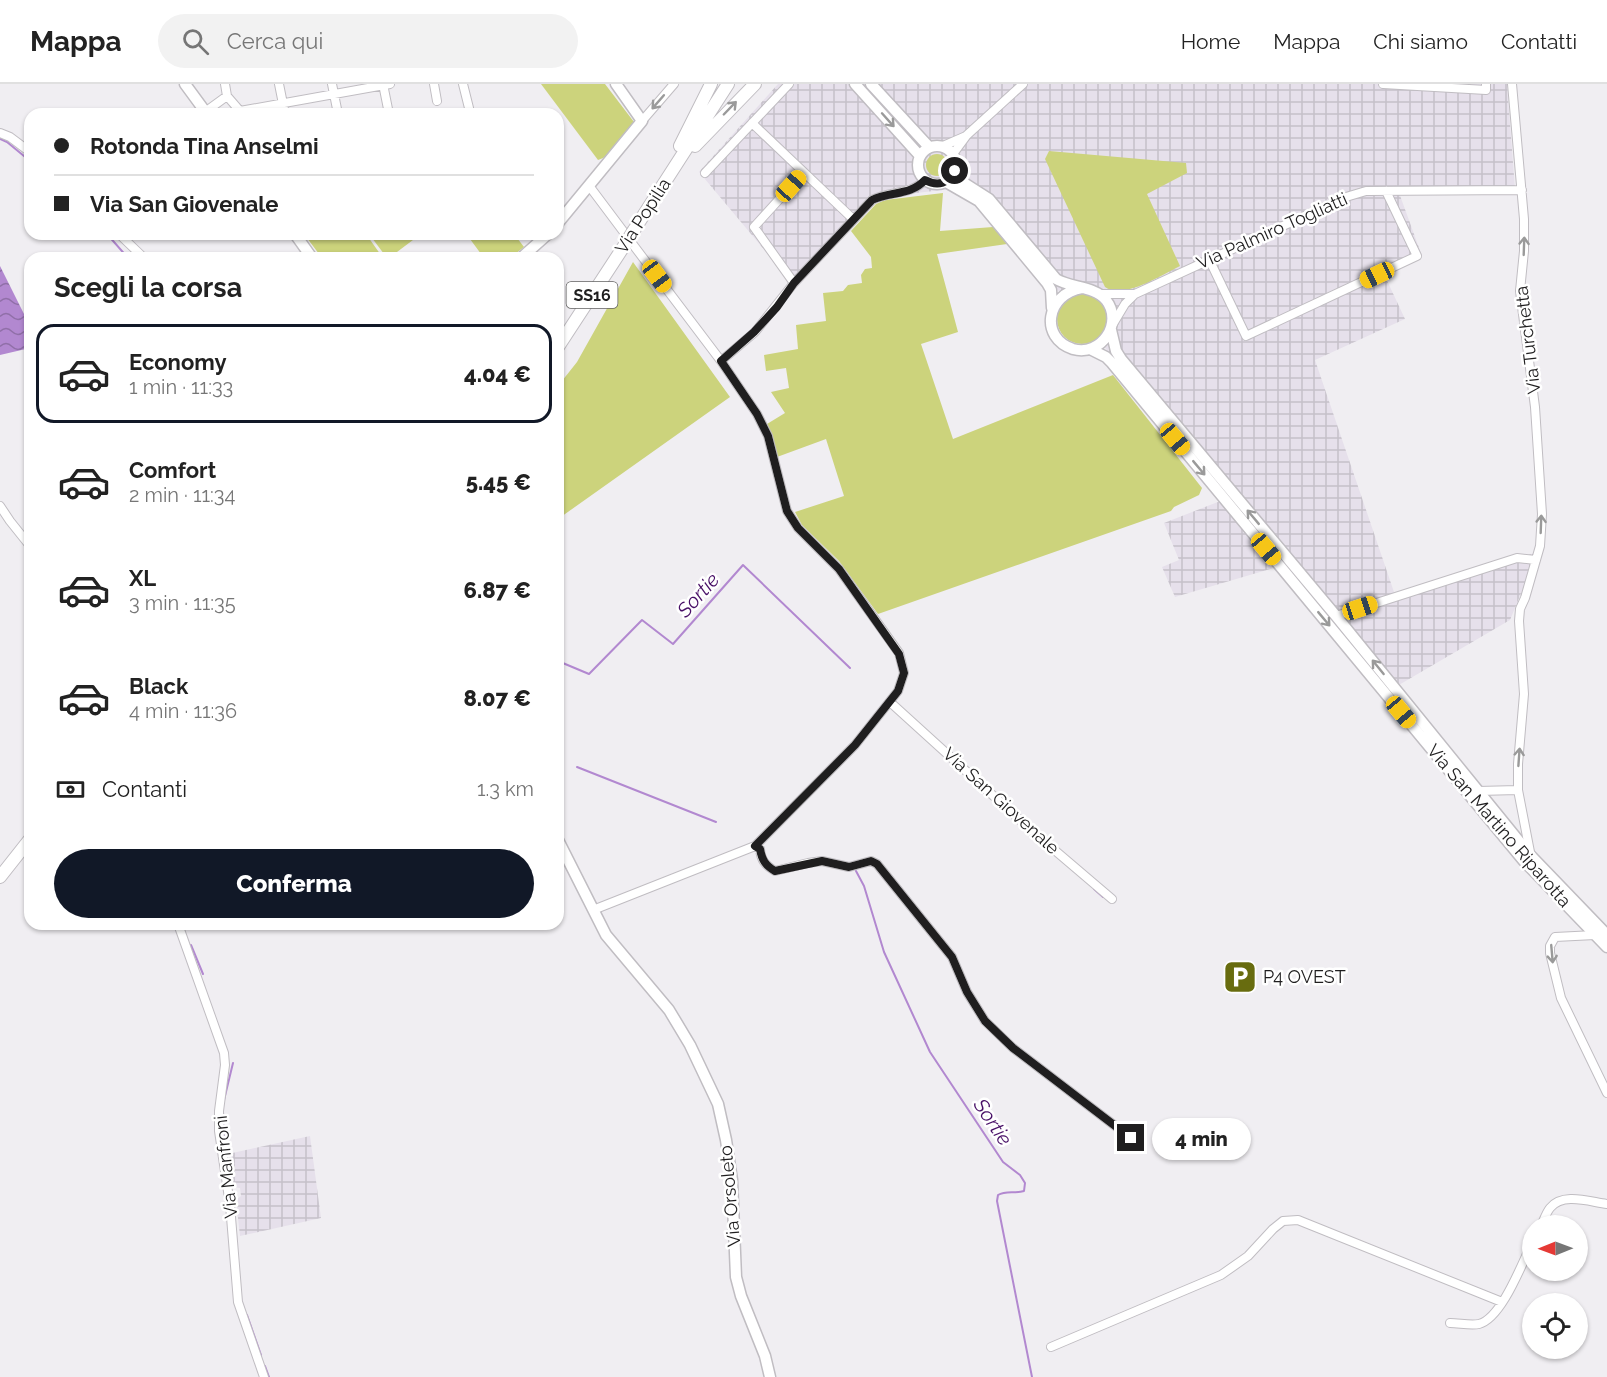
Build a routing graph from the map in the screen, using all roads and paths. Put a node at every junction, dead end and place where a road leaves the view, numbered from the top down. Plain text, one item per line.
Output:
1 (185, 84) edge
2 (225, 84) edge
3 (279, 84) edge
4 (332, 84) edge
5 (385, 84) edge
6 (434, 84) edge
7 (463, 84) edge
8 (616, 84) edge
9 (674, 84) edge
10 (711, 84) edge
11 (728, 84) edge
12 (755, 84) edge
13 (789, 84) edge
14 (855, 84) edge
15 (871, 84) edge
16 (1383, 84) edge
17 (1486, 84) edge
18 (1512, 84) edge
19 (1023, 85) edge
20 (334, 94) junction
21 (227, 96) junction
22 (437, 101) dead end
23 (283, 104) junction
24 (202, 108) edge
25 (212, 108) edge
26 (235, 108) edge
27 (263, 108) edge
28 (284, 108) edge
29 (337, 108) edge
30 (388, 108) edge
31 (469, 108) dead end
32 (642, 121) junction
33 (752, 123) junction
34 (0, 134) edge
35 (967, 135) junction
36 (943, 146) junction
37 (929, 147) junction
38 (24, 148) edge
39 (953, 154) junction
40 (920, 156) junction
41 (677, 163) junction
42 (705, 173) dead end
43 (803, 173) junction
44 (949, 179) junction
45 (925, 180) junction
46 (590, 187) junction
47 (1521, 190) junction
48 (1386, 191) junction
49 (655, 198) junction
50 (564, 217) edge
51 (854, 219) junction
52 (629, 237) junction
53 (125, 240) edge
54 (541, 240) edge
55 (138, 252) edge
56 (528, 252) edge
57 (1209, 259) junction
58 (794, 283) junction
59 (1082, 288) junction
60 (1100, 294) junction
61 (1135, 294) junction
62 (1052, 310) junction
63 (1111, 327) junction
64 (564, 338) edge
65 (1090, 349) junction
66 (721, 361) junction
67 (0, 506) edge
68 (24, 538) edge
69 (1536, 560) junction
70 (1336, 616) junction
71 (890, 702) junction
72 (1518, 790) junction
73 (1478, 791) junction
74 (755, 846) junction
75 (24, 847) edge
76 (564, 852) edge
77 (1531, 856) junction
78 (0, 877) edge
79 (1112, 899) dead end
80 (593, 910) junction
81 (180, 930) edge
82 (1595, 935) junction
83 (1607, 935) edge
84 (1607, 947) edge
85 (1607, 1094) edge
86 (1131, 1138) dead end
87 (1607, 1204) edge
88 (1546, 1215) edge
89 (1522, 1263) edge
90 (1502, 1302) junction
91 (1450, 1323) dead end
92 (1051, 1347) dead end
93 (264, 1377) edge
94 (770, 1377) edge

1 - 24 street
2 - 21 street
3 - 23 street
4 - 20 street
5 - 20 street
5 - 30 street
6 - 22 street
7 - 31 street
8 - 32 street
9 -> 32 street
10 - 49 main road
11 - 41 main road, Via Popilia / SS16
41 -> 12 main road
13 - 33 street
14 -> 40 street
15 - 37 street
16 - 17 street
18 - 47 street, Via Turchetta
19 - 35 street
20 - 23 street
20 - 29 street
21 - 25 street
21 - 26 street
23 - 27 street
23 - 28 street
32 - 46 street
33 - 42 street
33 - 43 street
34 - 38 street
35 - 36 street
35 - 39 street
36 - 37 street
36 - 39 street
37 - 40 street
39 - 44 street
40 - 45 street
41 - 49 main road, Via Popilia / SS16
43 - 51 street
43 - 58 street
44 - 45 street
44 - 59 street
44 - 62 street
45 - 51 street
46 - 50 street
46 - 52 street
47 - 48 street, Via Palmiro Togliatti
69 -> 47 street, Via Turchetta
48 - 57 street, Via Palmiro Togliatti
48 - 57 street
49 - 52 main road, Via Popilia / SS16
51 - 58 street
52 - 64 main road, Via Popilia / SS16
52 - 66 street
53 - 55 street
54 - 56 street
57 - 61 street, Via Palmiro Togliatti
58 - 66 street
59 - 60 street
59 - 62 street
60 - 61 street, Via Palmiro Togliatti
60 - 63 street
61 - 63 street
62 - 65 street
63 - 65 street
70 -> 63 street, Via San Martino Riparotta
65 -> 82 street, Via San Martino Riparotta
66 - 71 street
67 - 68 street
69 - 70 street
72 -> 69 street, Via Turchetta
73 -> 70 street, Via San Martino Riparotta
71 - 74 street
71 - 79 street, Via San Giovenale
72 - 73 street
72 - 77 street, Via Turchetta
73 - 77 street, Via San Martino Riparotta
74 - 80 street
74 - 86 street
75 - 78 main road
76 - 80 street, Via Orsoleto
77 - 83 street, Via San Martino Riparotta
80 - 94 street, Via Orsoleto
81 - 93 street, Via Manfroni
82 - 84 street, Via San Martino Riparotta
82 -> 85 street
87 - 88 street
89 - 90 street
90 - 91 street
90 - 92 street

